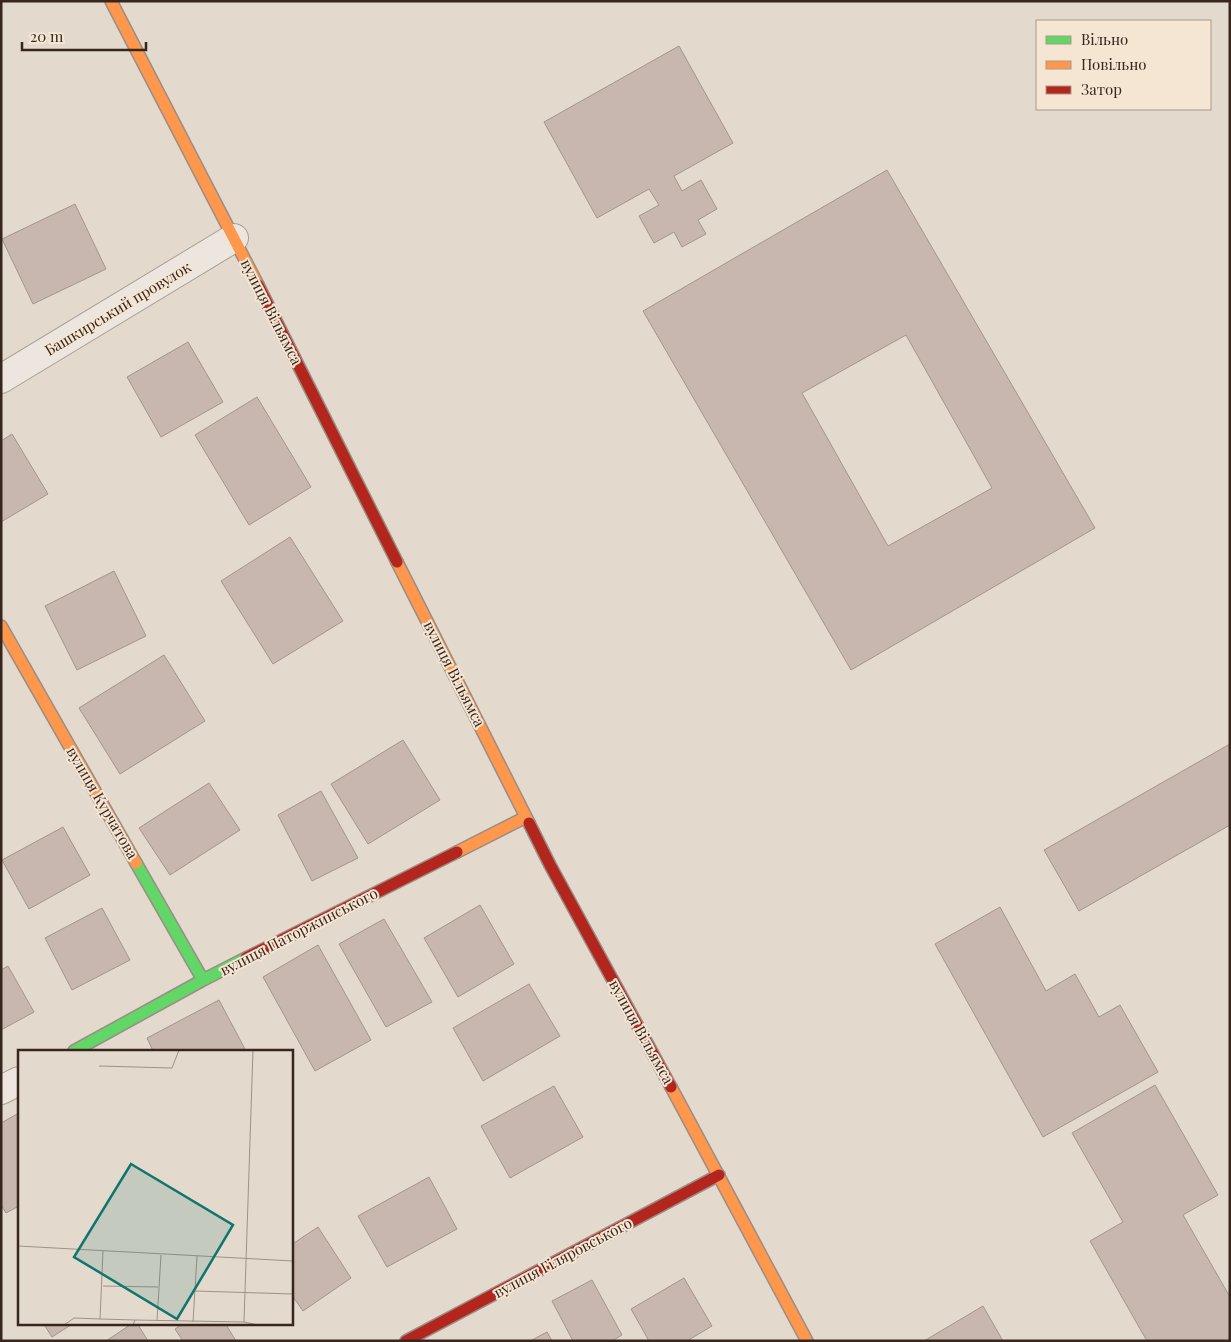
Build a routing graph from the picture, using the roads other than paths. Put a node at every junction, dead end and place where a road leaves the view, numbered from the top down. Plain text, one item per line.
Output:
1 (111, 1) edge
2 (234, 238) junction
3 (1, 379) edge
4 (1, 626) edge
5 (526, 817) junction
6 (204, 980) junction
7 (76, 1050) edge
8 (18, 1082) edge
9 (1, 1090) edge
10 (719, 1175) junction
11 (406, 1341) edge
12 (807, 1341) edge

1 - 2 street, вулиця Вільямса
2 - 3 street, Башкирський провулок
2 - 5 street, вулиця Вільямса
4 - 6 street, вулиця Курчатова
5 - 6 street, вулиця Паторжинського
5 - 10 street, вулиця Вільямса
6 - 7 street, вулиця Паторжинського
8 - 9 street
10 - 11 street, вулиця Гіляровського
10 - 12 street, вулиця Вільямса

